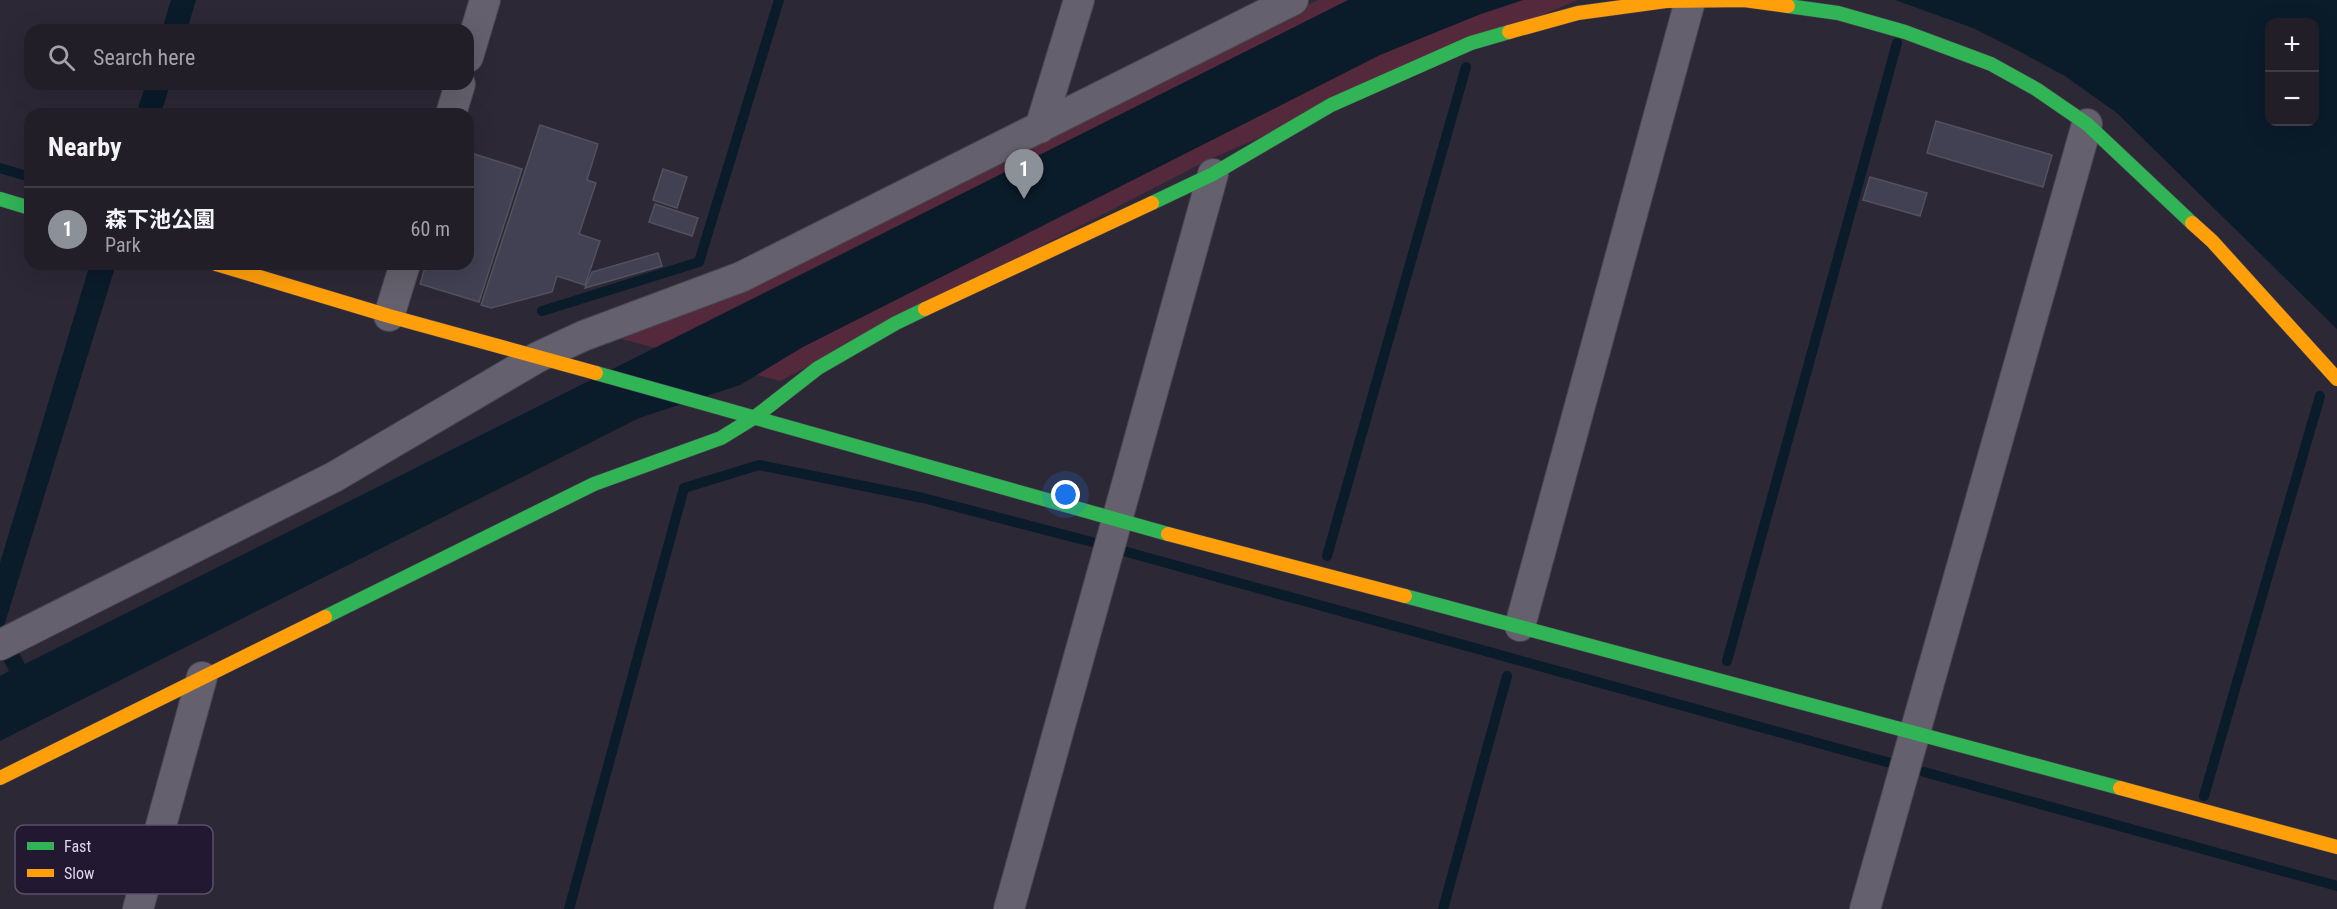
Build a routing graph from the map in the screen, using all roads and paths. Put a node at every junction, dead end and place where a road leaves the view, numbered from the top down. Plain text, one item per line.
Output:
1 (485, 0) edge
2 (1078, 0) edge
3 (1293, 0) edge
4 (1690, 1) edge
5 (474, 37) edge
6 (458, 90) edge
7 (453, 108) edge
8 (2087, 124) junction
9 (1040, 128) junction
10 (1213, 174) junction
11 (0, 199) edge
12 (24, 206) edge
13 (236, 270) edge
14 (403, 270) edge
15 (389, 316) junction
16 (548, 360) junction
17 (2337, 379) edge
18 (749, 415) junction
19 (1116, 520) junction
20 (1520, 626) junction
21 (10, 640) edge
22 (202, 677) junction
23 (1914, 734) junction
24 (0, 778) edge
25 (161, 825) edge
26 (2337, 847) edge
27 (142, 894) edge
28 (138, 909) edge
29 (1009, 909) edge
30 (1865, 909) edge

1 - 5 street
2 - 9 street
3 - 9 street
4 - 8 street
4 - 10 street
4 - 20 street
6 - 7 street
8 - 17 street
8 - 23 street
9 - 16 street
10 - 18 street
10 - 19 street
11 - 12 street
13 - 15 street
14 - 15 street
15 - 16 street
16 - 18 street
16 - 21 street
18 - 19 street
18 - 22 street
19 - 20 street
19 - 29 street
20 - 23 street
22 - 24 street
22 - 25 street
23 - 26 street
23 - 30 street
27 - 28 street

